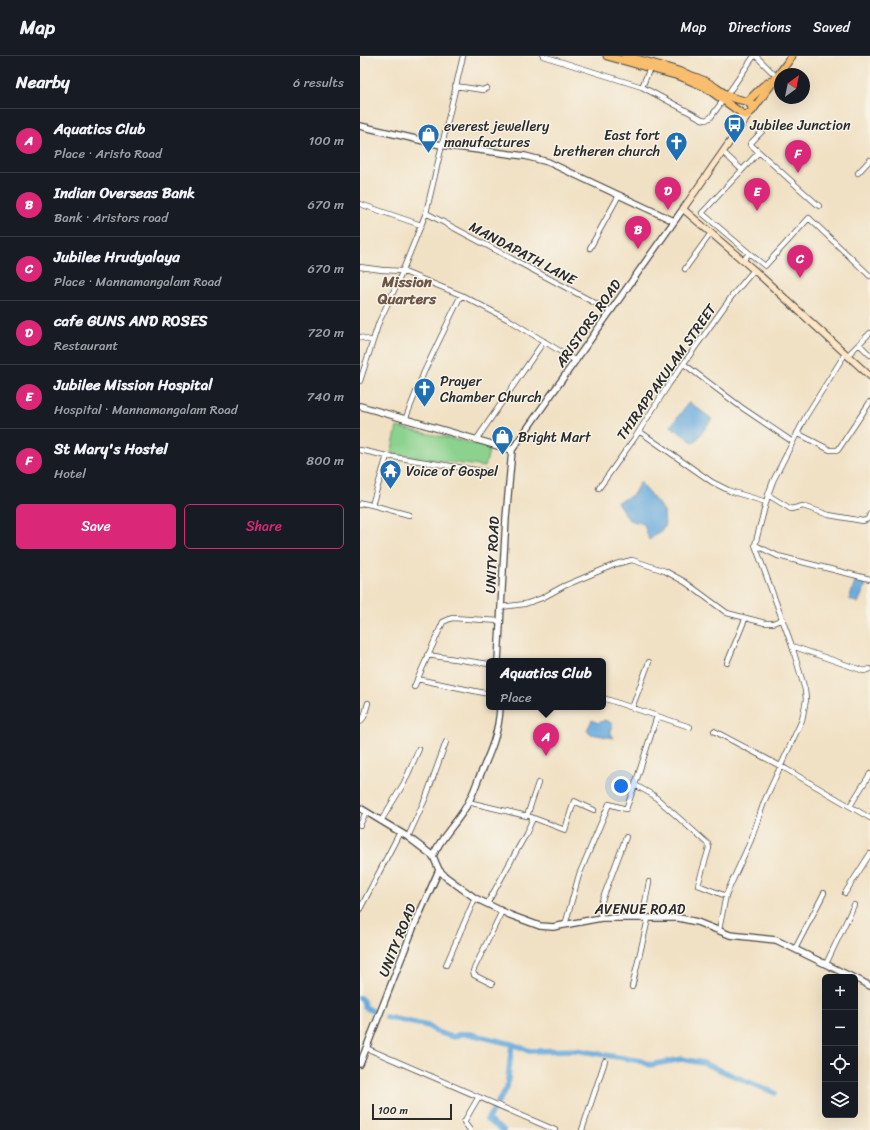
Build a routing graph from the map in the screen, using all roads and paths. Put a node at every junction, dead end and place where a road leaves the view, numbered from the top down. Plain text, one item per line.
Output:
1 (463, 56) edge
2 (543, 56) edge
3 (607, 56) edge
4 (625, 56) edge
5 (755, 56) edge
6 (792, 56) edge
7 (650, 68) junction
8 (783, 68) edge
9 (774, 74) edge
10 (774, 79) edge
11 (774, 81) edge
12 (455, 86) junction
13 (642, 87) junction
14 (487, 88) dead end
15 (725, 97) junction
16 (746, 102) junction
17 (751, 112) junction
18 (741, 113) junction
19 (360, 126) edge
20 (767, 126) dead end
21 (733, 137) junction
22 (441, 145) junction
23 (723, 152) junction
24 (758, 152) junction
25 (870, 160) edge
26 (742, 170) junction
27 (858, 173) dead end
28 (619, 195) junction
29 (360, 204) edge
30 (819, 206) dead end
31 (683, 209) junction
32 (426, 213) junction
33 (674, 221) junction
34 (421, 225) junction
35 (711, 233) junction
36 (590, 248) dead end
37 (749, 253) junction
38 (743, 261) junction
39 (360, 267) edge
40 (685, 269) dead end
41 (754, 270) junction
42 (402, 271) junction
43 (870, 276) edge
44 (461, 294) junction
45 (610, 312) junction
46 (870, 333) edge
47 (360, 337) edge
48 (372, 341) junction
49 (544, 341) junction
50 (859, 344) junction
51 (846, 354) junction
52 (870, 355) edge
53 (576, 361) junction
54 (684, 364) junction
55 (870, 376) edge
56 (360, 381) edge
57 (870, 402) edge
58 (360, 406) edge
59 (404, 420) junction
60 (639, 431) junction
61 (797, 433) junction
62 (476, 440) junction
63 (793, 442) junction
64 (360, 450) edge
65 (512, 450) junction
66 (387, 456) junction
67 (489, 472) dead end
68 (599, 488) dead end
69 (768, 495) junction
70 (766, 502) junction
71 (360, 505) edge
72 (372, 505) junction
73 (870, 514) edge
74 (409, 515) dead end
75 (755, 545) junction
76 (870, 580) edge
77 (501, 607) junction
78 (745, 619) junction
79 (782, 619) junction
80 (500, 621) junction
81 (792, 646) junction
82 (427, 655) junction
83 (498, 658) edge
84 (649, 662) dead end
85 (727, 663) dead end
86 (486, 664) edge
87 (870, 669) edge
88 (417, 679) junction
89 (414, 687) dead end
90 (486, 693) edge
91 (606, 699) edge
92 (368, 703) dead end
93 (632, 708) junction
94 (500, 710) edge
95 (657, 716) junction
96 (360, 722) edge
97 (690, 727) dead end
98 (714, 731) dead end
99 (446, 742) dead end
100 (419, 749) dead end
101 (780, 766) junction
102 (870, 774) edge
103 (538, 783) dead end
104 (635, 785) junction
105 (468, 802) junction
106 (850, 806) junction
107 (360, 808) edge
108 (594, 810) dead end
109 (366, 812) junction
110 (527, 816) junction
111 (533, 818) junction
112 (870, 818) edge
113 (381, 821) junction
114 (360, 825) edge
115 (400, 832) junction
116 (408, 837) junction
117 (626, 837) dead end
118 (870, 854) edge
119 (433, 856) junction
120 (439, 870) junction
121 (649, 882) dead end
122 (824, 893) dead end
123 (846, 893) dead end
124 (726, 896) junction
125 (475, 898) junction
126 (487, 904) junction
127 (854, 905) dead end
128 (360, 909) edge
129 (502, 911) junction
130 (601, 918) junction
131 (642, 919) junction
132 (648, 919) junction
133 (565, 925) junction
134 (719, 930) junction
135 (795, 949) junction
136 (826, 964) junction
137 (446, 965) dead end
138 (846, 974) edge
139 (858, 980) edge
140 (492, 984) dead end
141 (632, 986) dead end
142 (870, 986) edge
143 (366, 1048) junction
144 (605, 1061) dead end
145 (360, 1064) edge
146 (478, 1098) junction
147 (467, 1129) edge
148 (555, 1130) edge
149 (582, 1130) edge

1 - 12 street
2 - 13 street
3 - 7 main road
4 - 15 main road
5 - 9 street
5 - 15 street
6 - 8 main road
7 - 13 street
7 - 15 main road
10 - 16 main road
11 - 17 main road
12 - 14 street
12 - 22 street
13 - 15 street
15 - 16 main road
15 - 18 main road
16 - 17 main road
16 - 18 main road
17 - 18 main road
17 - 21 main road
18 - 21 main road
19 - 22 street
20 - 24 street
21 - 23 main road
22 - 28 street
22 - 32 street
23 - 26 street
23 - 31 main road
24 - 26 street
24 - 30 street
25 - 27 street
26 - 37 street
28 - 33 street
28 - 36 street
29 - 34 street
31 - 33 street, ARISTORS ROAD
31 - 35 main road
32 - 34 street
32 - 45 street, MANDAPATH LANE
33 - 45 street, ARISTORS ROAD
34 - 42 street
35 - 38 main road
35 - 40 street
37 - 38 street
37 - 43 street
38 - 41 main road
39 - 42 street
41 - 51 main road
41 - 54 street, THIRAPPAKULAM STREET
42 - 44 street
42 - 48 street
44 - 49 street
44 - 59 street
45 - 53 street, ARISTORS ROAD
46 - 50 street
47 - 48 street
48 - 56 street
49 - 53 street
49 - 62 street
50 - 51 street
50 - 52 street
51 - 55 main road
51 - 61 street
53 - 65 street, ARISTORS ROAD
54 - 60 street, THIRAPPAKULAM STREET
54 - 63 street
57 - 61 street
58 - 59 street
59 - 62 street
60 - 68 street, THIRAPPAKULAM STREET
60 - 70 street
61 - 63 street
62 - 65 street
63 - 69 street
64 - 66 street
65 - 77 street, UNITY ROAD
66 - 67 street
66 - 72 street
69 - 70 street
69 - 73 street
70 - 75 street
71 - 72 street
72 - 74 street
75 - 76 street
75 - 79 street
77 - 78 street
77 - 80 street, UNITY ROAD
78 - 79 street
78 - 85 street
79 - 81 street
80 - 82 street
80 - 83 street, UNITY ROAD
81 - 87 street
81 - 101 street
82 - 86 street
82 - 88 street
84 - 93 street
88 - 89 street
88 - 90 street
91 - 93 street
92 - 96 street
93 - 95 street
94 - 105 street
95 - 97 street
95 - 104 street
98 - 101 street
99 - 116 street
100 - 113 street
101 - 106 street
101 - 124 street
102 - 106 street
103 - 110 street
104 - 124 street
104 - 133 street
105 - 110 street
105 - 119 street
106 - 112 street
107 - 109 street, AVENUE ROAD
108 - 111 street
109 - 113 street, AVENUE ROAD
109 - 114 street
110 - 111 street
111 - 126 street
113 - 115 street, AVENUE ROAD
115 - 116 street, AVENUE ROAD
115 - 128 street
116 - 119 street, AVENUE ROAD
117 - 130 street
118 - 123 street
119 - 120 street, AVENUE ROAD
120 - 125 street, AVENUE ROAD
120 - 143 street, UNITY ROAD
121 - 131 street
122 - 135 street
124 - 134 street
125 - 126 street, AVENUE ROAD
125 - 137 street
126 - 129 street, AVENUE ROAD
127 - 136 street
129 - 133 street, AVENUE ROAD
129 - 140 street
130 - 131 street, AVENUE ROAD
130 - 133 street, AVENUE ROAD
131 - 132 street, AVENUE ROAD
132 - 134 street, AVENUE ROAD
132 - 141 street
134 - 135 street, AVENUE ROAD
135 - 136 street, AVENUE ROAD
136 - 138 street, AVENUE ROAD
139 - 142 street
143 - 145 street, UNITY ROAD
143 - 146 street
144 - 149 street
146 - 147 street
146 - 148 street

